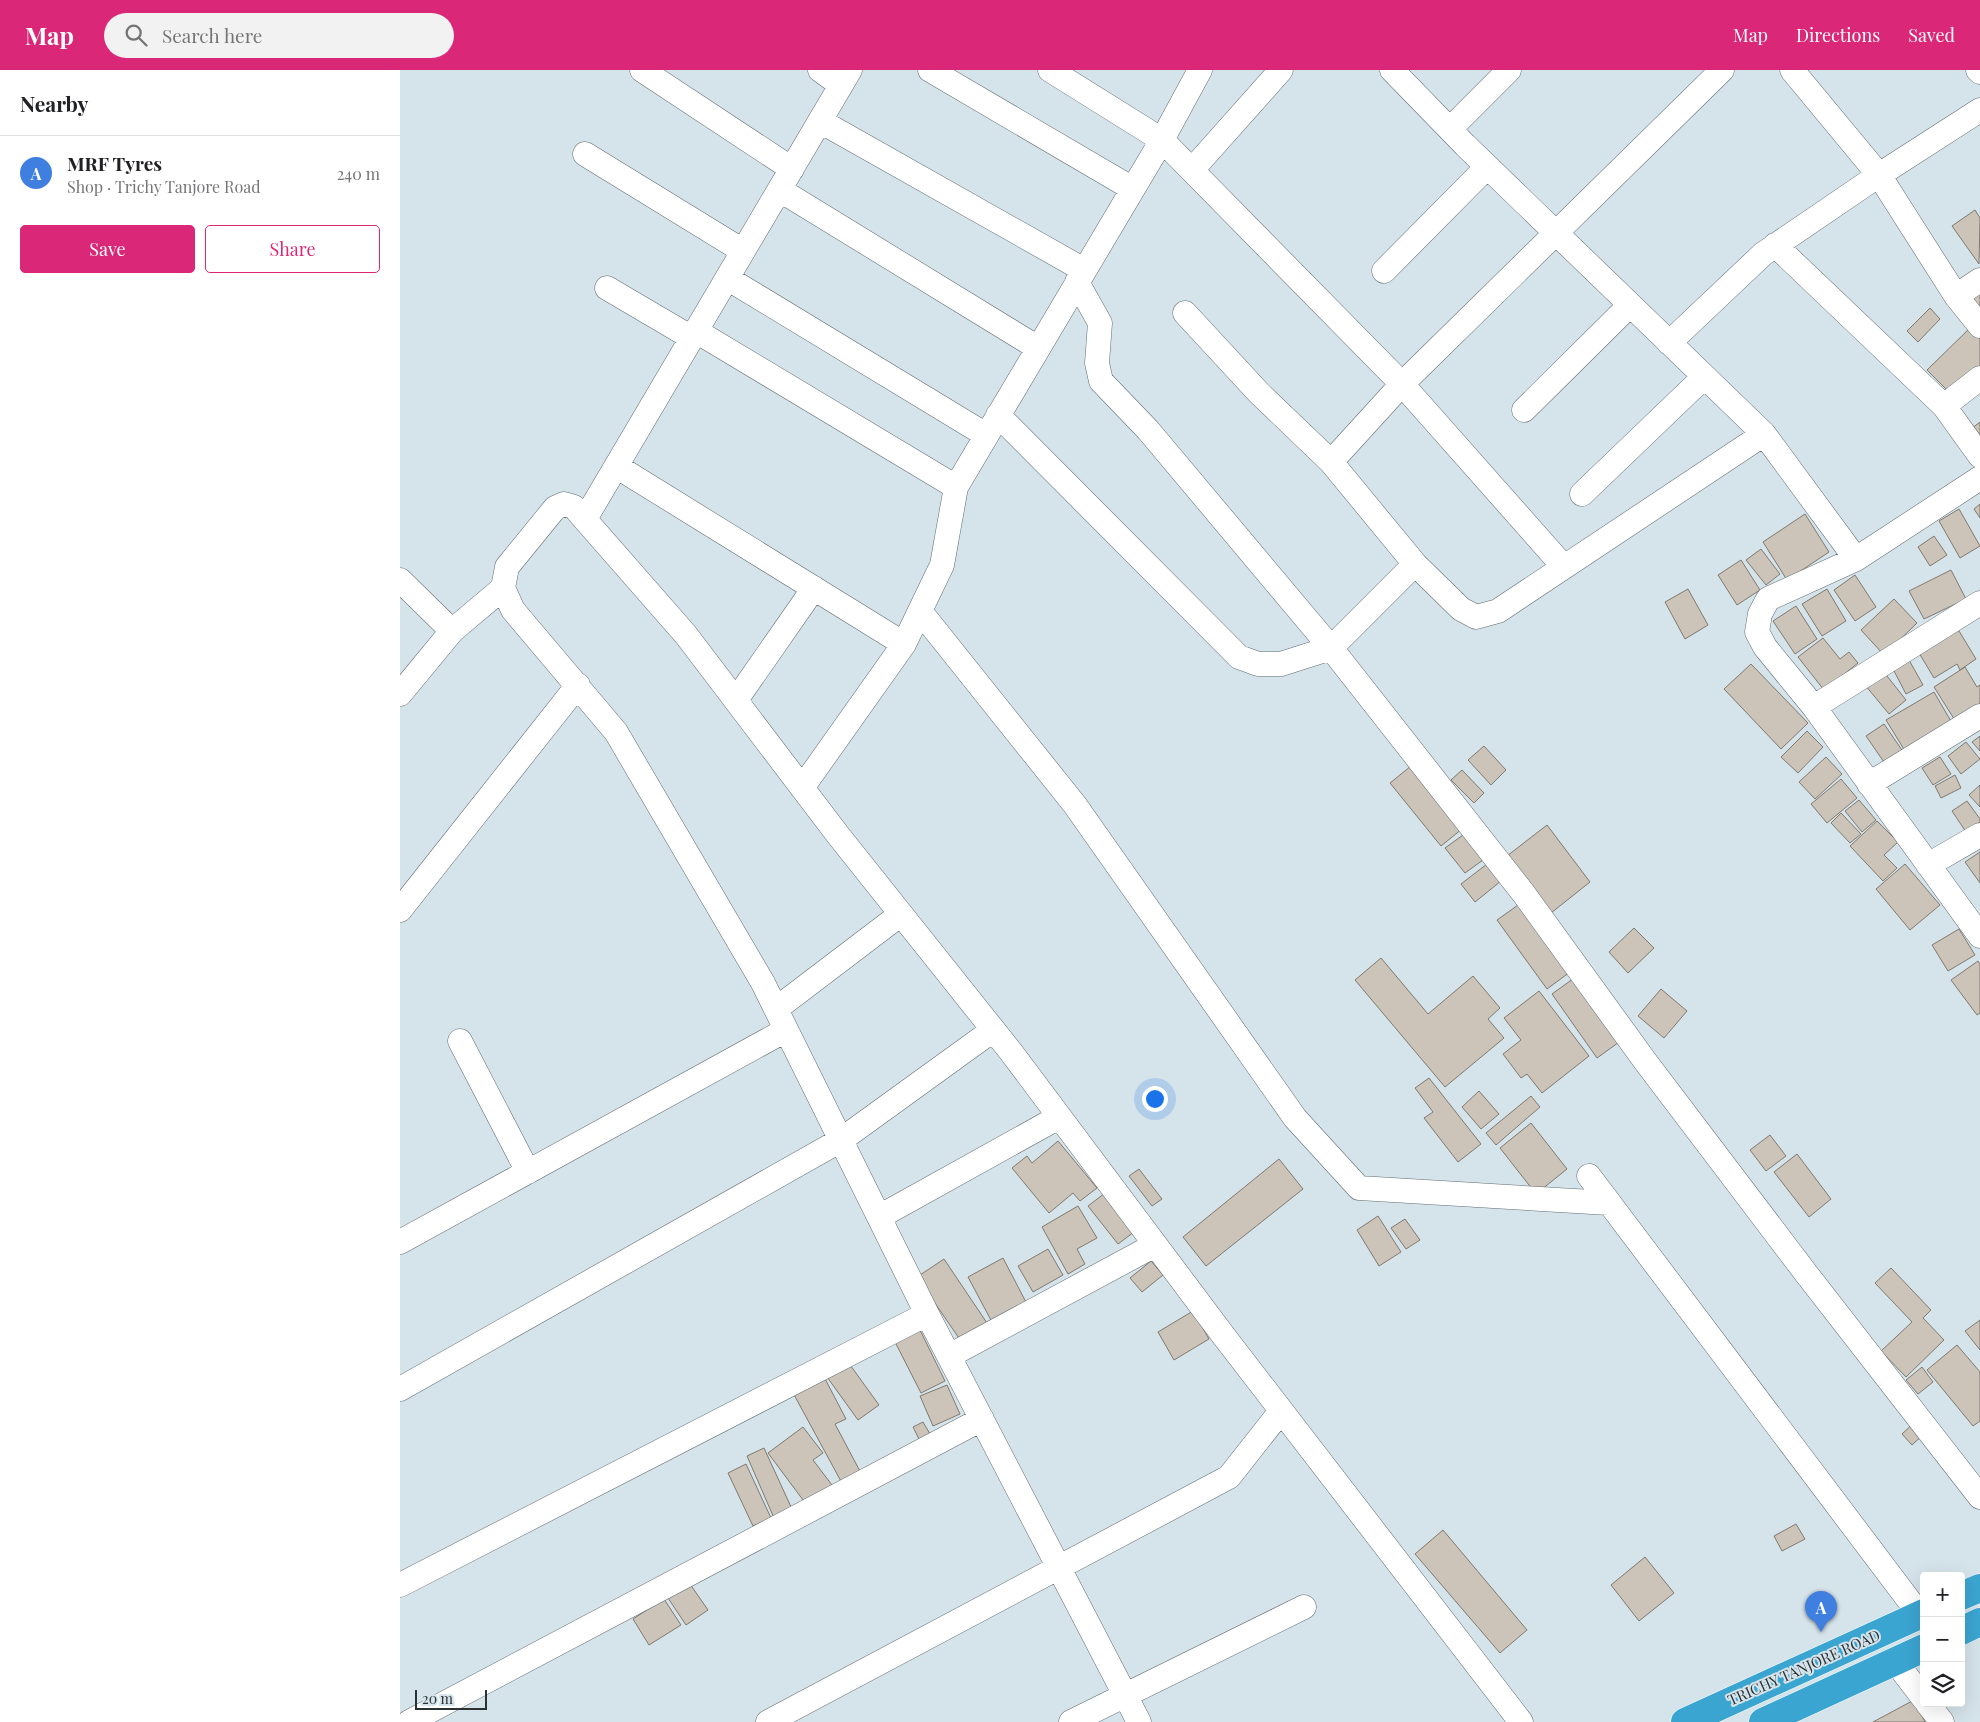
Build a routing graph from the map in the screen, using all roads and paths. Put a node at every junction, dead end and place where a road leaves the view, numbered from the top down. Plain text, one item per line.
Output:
1 (642, 70) edge
2 (820, 70) edge
3 (930, 70) edge
4 (1050, 70) edge
5 (1200, 70) edge
6 (1281, 70) edge
7 (1392, 70) edge
8 (1509, 70) edge
9 (1722, 70) edge
10 (1792, 70) edge
11 (846, 78) edge
12 (1980, 110) edge
13 (820, 121) junction
14 (1450, 129) junction
15 (1162, 140) junction
16 (585, 154) dead end
17 (1200, 161) dead end
18 (1487, 167) junction
19 (792, 169) junction
20 (1879, 175) junction
21 (1133, 189) junction
22 (780, 190) junction
23 (1555, 233) junction
24 (1776, 245) junction
25 (743, 251) junction
26 (1384, 271) dead end
27 (1081, 276) junction
28 (727, 278) junction
29 (1980, 280) edge
30 (607, 288) dead end
31 (1956, 296) junction
32 (1630, 305) junction
33 (1185, 313) dead end
34 (1980, 326) edge
35 (694, 335) junction
36 (1669, 343) junction
37 (1038, 348) junction
38 (1704, 377) junction
39 (1980, 378) edge
40 (1402, 384) junction
41 (1944, 406) junction
42 (1524, 410) dead end
43 (992, 425) junction
44 (1764, 434) junction
45 (1980, 456) edge
46 (1332, 462) junction
47 (616, 466) junction
48 (1980, 478) edge
49 (956, 487) junction
50 (1582, 494) dead end
51 (585, 519) junction
52 (1856, 559) junction
53 (1415, 564) junction
54 (1564, 567) junction
55 (400, 580) edge
56 (503, 588) junction
57 (814, 588) junction
58 (1980, 603) edge
59 (920, 611) junction
60 (452, 631) junction
61 (904, 644) junction
62 (1331, 648) junction
63 (578, 685) junction
64 (400, 694) edge
65 (736, 700) junction
66 (1814, 707) junction
67 (1980, 716) edge
68 (1869, 784) junction
69 (802, 788) junction
70 (1980, 835) edge
71 (1928, 865) junction
72 (400, 910) edge
73 (900, 914) junction
74 (1980, 936) edge
75 (781, 1019) junction
76 (993, 1030) junction
77 (460, 1041) dead end
78 (1060, 1117) junction
79 (841, 1140) junction
80 (528, 1172) junction
81 (1589, 1176) dead end
82 (1609, 1203) junction
83 (879, 1217) junction
84 (400, 1242) edge
85 (1155, 1245) junction
86 (927, 1314) junction
87 (949, 1356) junction
88 (400, 1389) edge
89 (1281, 1411) junction
90 (982, 1419) junction
91 (1980, 1497) edge
92 (1059, 1567) junction
93 (400, 1585) edge
94 (1980, 1588) edge
95 (1965, 1594) edge
96 (1304, 1607) dead end
97 (1920, 1611) edge
98 (1920, 1615) edge
99 (1980, 1622) edge
100 (1965, 1629) edge
101 (1920, 1650) edge
102 (1895, 1662) junction
103 (1125, 1694) junction
104 (1920, 1694) edge
105 (1930, 1707) edge
106 (408, 1722) edge
107 (768, 1722) edge
108 (1071, 1722) edge
109 (1139, 1722) edge
110 (1521, 1722) edge
111 (1685, 1722) edge
112 (1763, 1722) edge
113 (1942, 1722) edge

1 - 19 street
2 - 11 street
3 - 21 street
4 - 15 street
5 - 15 street
6 - 17 street
7 - 14 street
8 - 14 street
9 - 23 street
10 - 20 street
11 - 13 street
12 - 20 street
13 - 19 street
13 - 27 street
14 - 18 street
15 - 21 street
15 - 40 street
16 - 25 street
18 - 23 street
18 - 26 street
19 - 22 street
20 - 24 street
20 - 31 street
21 - 27 street
22 - 25 street
22 - 37 street
23 - 32 street
23 - 40 street
24 - 36 street
24 - 41 street
25 - 28 street
27 - 37 street
27 - 62 street
28 - 35 street
28 - 43 street
29 - 31 street
30 - 35 street
31 - 34 street
32 - 36 street
32 - 42 street
33 - 46 street
35 - 47 street
35 - 49 street
36 - 38 street
37 - 43 street
38 - 44 street
38 - 50 street
39 - 41 street
40 - 46 street
40 - 54 street
41 - 45 street
43 - 49 street
43 - 62 street
44 - 52 street
44 - 54 street
46 - 53 street
47 - 51 street
47 - 57 street
48 - 52 street
49 - 59 street
51 - 56 street
51 - 65 street
52 - 66 street
53 - 54 street
53 - 62 street
55 - 60 street
56 - 60 street
56 - 63 street
57 - 61 street
57 - 65 street
58 - 66 street
59 - 61 street
59 - 82 street
60 - 64 street
61 - 69 street
62 - 91 street
63 - 72 street
63 - 75 street
65 - 69 street
66 - 68 street
67 - 68 street
68 - 71 street
69 - 73 street
70 - 71 street
71 - 74 street
73 - 75 street
73 - 76 street
75 - 79 street
75 - 80 street
76 - 78 street
76 - 79 street
77 - 80 street
78 - 83 street
78 - 85 street
79 - 83 street
79 - 88 street
80 - 84 street
81 - 82 street
82 - 97 street
83 - 86 street
85 - 87 street
85 - 89 street
86 - 87 street
86 - 93 street
87 - 90 street
89 - 92 street
89 - 110 street
90 - 92 street
90 - 106 street
92 - 103 street
92 - 107 street
94 - 95 highway
96 - 103 street
98 - 111 highway, TRICHY TANJORE ROAD
99 - 100 highway
101 - 102 highway, TRICHY TANJORE ROAD
102 - 104 street
102 - 112 highway, TRICHY TANJORE ROAD
103 - 108 street
103 - 109 street
105 - 113 street

